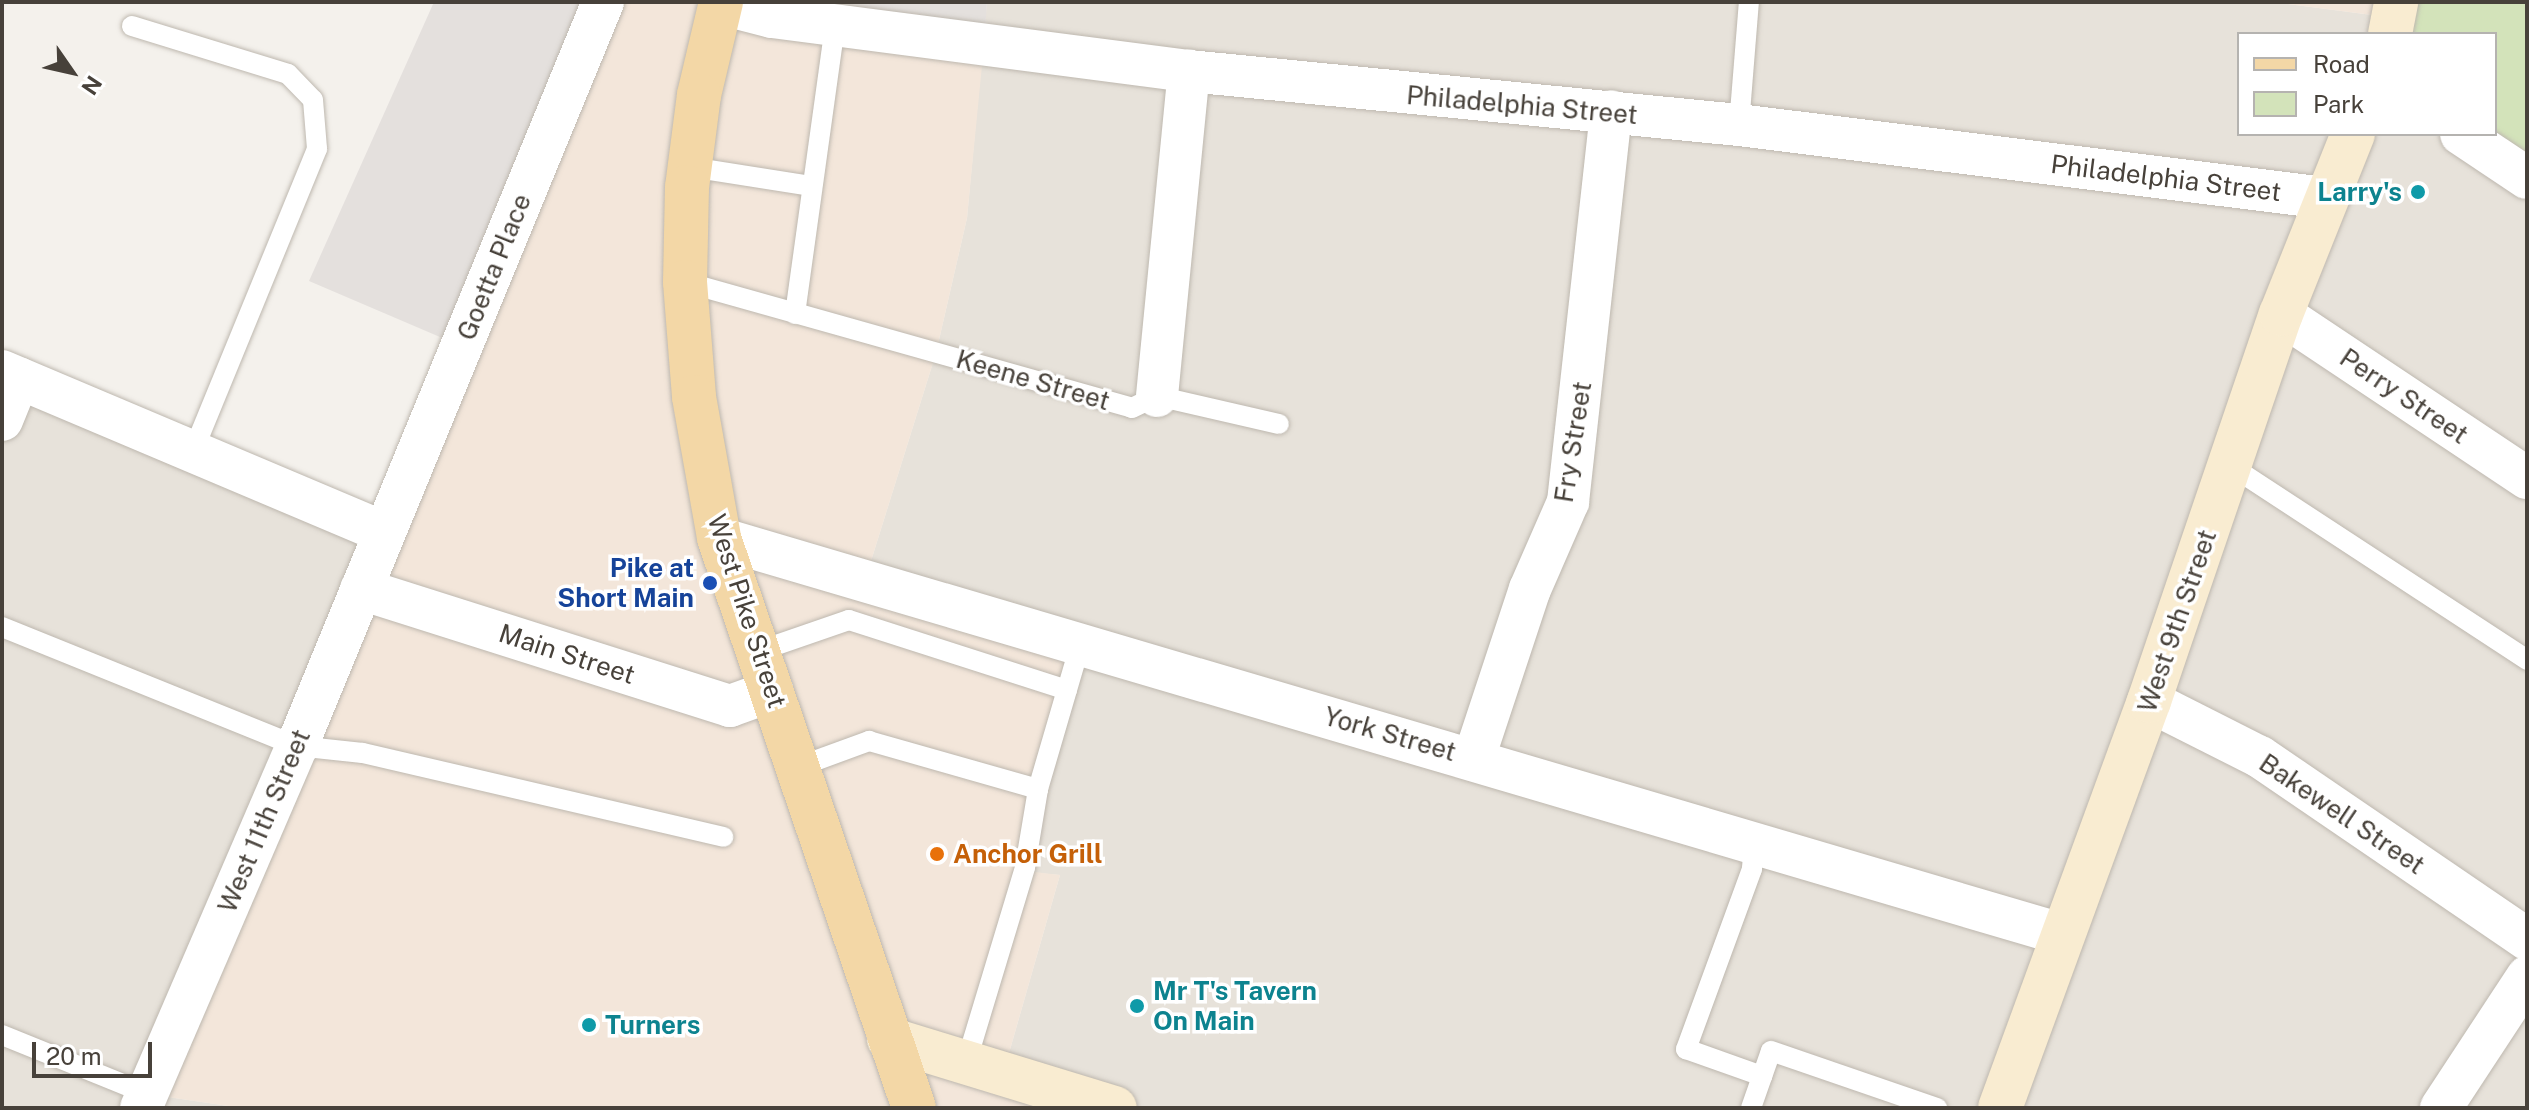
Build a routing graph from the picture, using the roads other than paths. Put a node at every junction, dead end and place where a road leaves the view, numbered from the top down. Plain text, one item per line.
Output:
1 (603, 2) edge
2 (1749, 2) edge
3 (2396, 2) edge
4 (721, 3) edge
5 (132, 26) dead end
6 (835, 26) junction
7 (2390, 32) edge
8 (1189, 71) junction
9 (1611, 111) junction
10 (1739, 125) junction
11 (2352, 136) edge
12 (2464, 136) edge
13 (690, 167) junction
14 (2527, 178) edge
15 (812, 186) junction
16 (2325, 198) junction
17 (685, 282) junction
18 (795, 314) junction
19 (2281, 314) junction
20 (11, 374) edge
21 (1157, 396) junction
22 (2, 420) edge
23 (1279, 424) dead end
24 (193, 451) junction
25 (2231, 466) junction
26 (2527, 478) edge
27 (384, 532) junction
28 (719, 538) junction
29 (361, 589) junction
30 (2, 627) edge
31 (1080, 645) junction
32 (2527, 660) edge
33 (766, 671) junction
34 (1067, 690) junction
35 (2149, 701) junction
36 (297, 746) junction
37 (1474, 758) junction
38 (798, 767) junction
39 (1038, 789) junction
40 (723, 837) dead end
41 (1754, 840) junction
42 (2061, 934) junction
43 (2527, 939) edge
44 (2527, 977) edge
45 (2, 1035) edge
46 (889, 1039) junction
47 (966, 1063) junction
48 (1762, 1076) junction
49 (144, 1101) edge
50 (914, 1108) edge
51 (1115, 1108) edge
52 (1751, 1108) edge
53 (1937, 1108) edge
54 (2000, 1108) edge
55 (2441, 1108) edge

1 - 27 street, Goetta Place
2 - 10 lane
3 - 7 street
4 - 6 street, Philadelphia Street
4 - 13 main road, West Pike Street
5 - 24 lane
6 - 8 street, Philadelphia Street
6 - 15 lane
8 - 9 street, Philadelphia Street
8 - 21 street
9 - 10 street, Philadelphia Street
9 - 37 street, Fry Street
10 - 16 street, Philadelphia Street
11 - 16 street, West 9th Street
12 - 14 street
13 - 15 lane
13 - 17 main road, West Pike Street
15 - 18 lane
16 - 19 street, West 9th Street
17 - 18 lane, Keene Street
17 - 28 main road, West Pike Street
18 - 21 lane, Keene Street
19 - 25 street, West 9th Street
19 - 26 street, Perry Street
20 - 22 street
20 - 24 street
21 - 23 lane
24 - 27 street
25 - 32 lane
25 - 35 street, West 9th Street
27 - 29 street, West 11th Street
28 - 31 street, York Street
28 - 33 main road, West Pike Street
29 - 33 street, Main Street
29 - 36 street, West 11th Street
30 - 36 lane
31 - 34 lane
31 - 37 street, York Street
33 - 34 lane
33 - 38 main road, West Pike Street
34 - 39 lane
35 - 42 street, West 9th Street
35 - 43 street, Bakewell Street
36 - 40 lane
36 - 49 street, West 11th Street
37 - 41 street, York Street
38 - 39 lane
38 - 46 main road, West Pike Street
39 - 47 lane
41 - 42 street, York Street
41 - 48 lane
42 - 54 street, West 9th Street
44 - 55 street
45 - 49 lane
46 - 47 street
46 - 50 main road, West Pike Street
47 - 51 street
48 - 52 lane
48 - 53 lane

